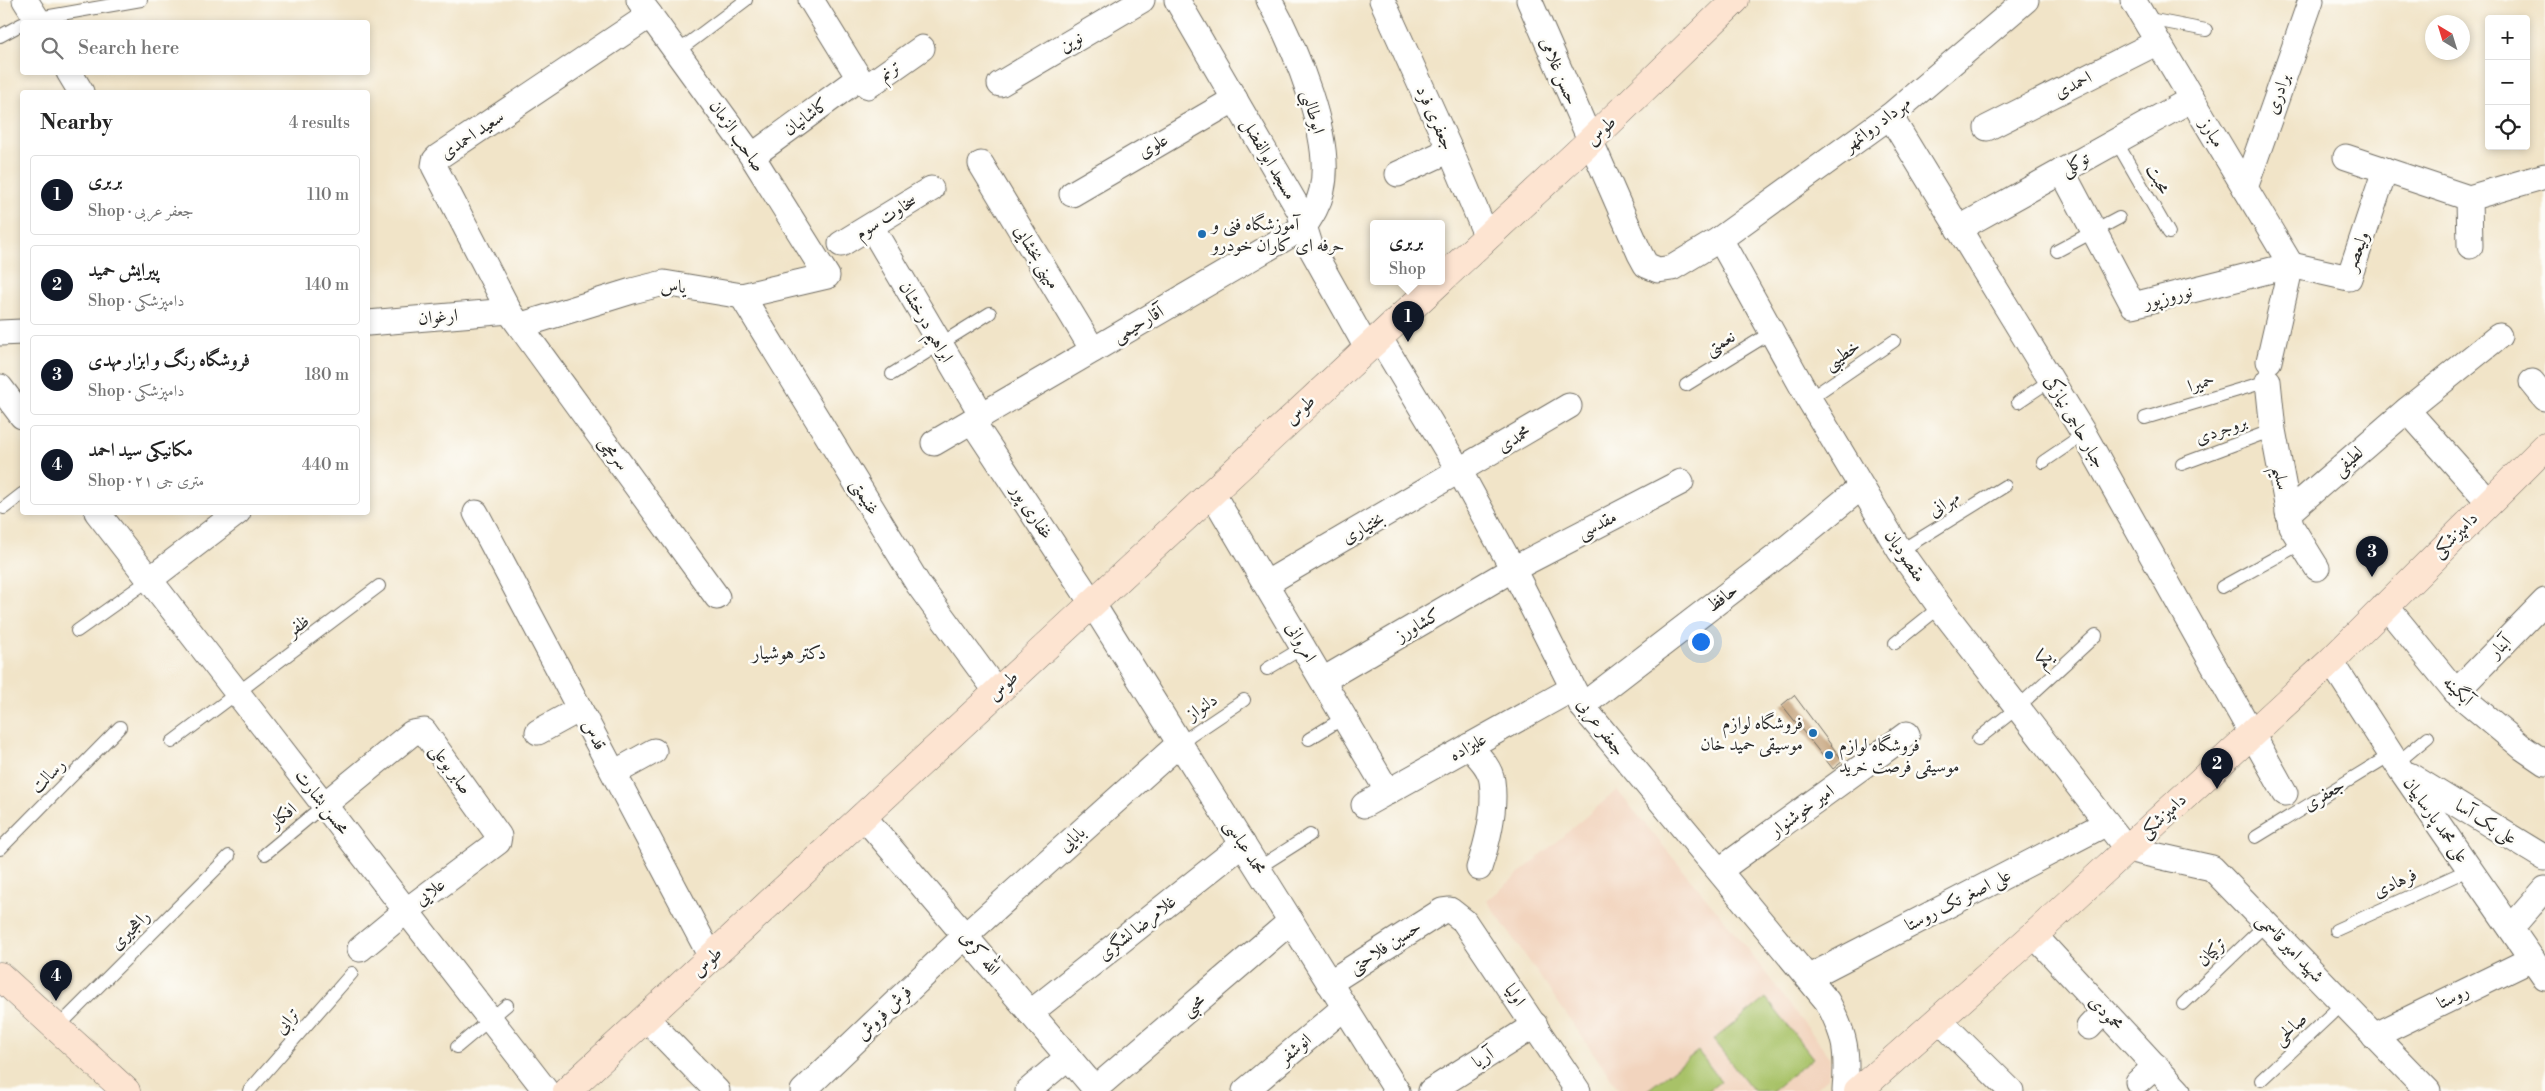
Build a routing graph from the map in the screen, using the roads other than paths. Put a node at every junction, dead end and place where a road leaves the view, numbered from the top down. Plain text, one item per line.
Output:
1 (141, 0) edge
2 (746, 0) edge
3 (811, 0) edge
4 (1142, 0) edge
5 (1177, 0) edge
6 (1269, 0) edge
7 (1382, 0) edge
8 (1529, 0) edge
9 (1735, 0) edge
10 (2026, 0) edge
11 (2311, 0) edge
12 (645, 7) edge
13 (2138, 9) edge
14 (29, 17) edge
15 (20, 23) edge
16 (2206, 30) dead end
17 (0, 36) edge
18 (2158, 42) junction
19 (922, 48) dead end
20 (677, 52) junction
21 (71, 75) edge
22 (859, 78) junction
23 (1000, 84) dead end
24 (81, 90) edge
25 (1235, 99) junction
26 (2192, 99) junction
27 (1890, 116) junction
28 (1987, 128) dead end
29 (1589, 142) junction
30 (2116, 142) junction
31 (1450, 150) junction
32 (752, 156) junction
33 (2346, 157) dead end
34 (981, 164) dead end
35 (2385, 170) junction
36 (2062, 171) junction
37 (1398, 174) dead end
38 (2545, 176) edge
39 (2245, 188) junction
40 (931, 189) dead end
41 (1072, 194) dead end
42 (2469, 198) junction
43 (2119, 218) dead end
44 (1304, 227) junction
45 (872, 228) junction
46 (1958, 229) junction
47 (2094, 231) junction
48 (2169, 233) dead end
49 (1486, 237) junction
50 (1720, 239) junction
51 (841, 244) dead end
52 (2470, 246) dead end
53 (2057, 251) dead end
54 (2291, 265) junction
55 (826, 276) joint
56 (1445, 276) edge
57 (1436, 285) edge
58 (742, 296) junction
59 (990, 313) dead end
60 (516, 318) junction
61 (370, 323) edge
62 (0, 332) edge
63 (20, 332) edge
64 (1772, 332) junction
65 (2499, 336) dead end
66 (1894, 341) dead end
67 (1373, 342) junction
68 (939, 346) junction
69 (1093, 350) junction
70 (2268, 371) junction
71 (892, 374) dead end
72 (2051, 380) junction
73 (1686, 385) dead end
74 (0, 387) edge
75 (1808, 399) junction
76 (2018, 402) dead end
77 (1569, 406) dead end
78 (2407, 410) junction
79 (20, 413) edge
80 (977, 418) junction
81 (2145, 418) dead end
82 (2273, 430) junction
83 (2084, 434) junction
84 (934, 443) dead end
85 (2545, 447) edge
86 (2042, 462) dead end
87 (2182, 464) dead end
88 (1460, 472) junction
89 (1681, 482) dead end
90 (2005, 486) dead end
91 (1861, 487) junction
92 (1212, 492) junction
93 (20, 496) edge
94 (2489, 502) junction
95 (4, 508) dead end
96 (476, 513) dead end
97 (2288, 513) junction
98 (99, 515) edge
99 (234, 515) edge
100 (2300, 544) junction
101 (1900, 551) junction
102 (2317, 568) dead end
103 (1513, 569) junction
104 (149, 580) junction
105 (1266, 583) junction
106 (379, 586) dead end
107 (2222, 587) dead end
108 (717, 597) dead end
109 (2545, 602) edge
110 (1092, 604) junction
111 (2385, 605) junction
112 (1940, 607) junction
113 (77, 631) dead end
114 (2096, 635) dead end
115 (1895, 643) dead end
116 (1304, 647) junction
117 (2331, 661) junction
118 (1267, 669) dead end
119 (1323, 680) junction
120 (996, 692) junction
121 (2456, 692) junction
122 (238, 694) junction
123 (1577, 698) junction
124 (1244, 700) dead end
125 (2017, 708) junction
126 (580, 709) junction
127 (1345, 717) junction
128 (120, 727) dead end
129 (538, 732) dead end
130 (2252, 733) junction
131 (1907, 734) dead end
132 (2428, 737) dead end
133 (1309, 739) dead end
134 (1978, 739) dead end
135 (172, 742) dead end
136 (1180, 743) junction
137 (1469, 746) junction
138 (654, 751) dead end
139 (2397, 762) junction
140 (2545, 763) edge
141 (614, 773) junction
142 (1388, 792) junction
143 (2285, 793) dead end
144 (324, 805) junction
145 (1364, 805) dead end
146 (863, 816) junction
147 (2107, 823) junction
148 (499, 836) joint
149 (1310, 836) dead end
150 (2256, 836) dead end
151 (1243, 844) junction
152 (0, 849) edge
153 (2127, 849) junction
154 (265, 854) dead end
155 (228, 856) dead end
156 (2545, 858) edge
157 (1258, 868) junction
158 (1479, 868) dead end
159 (2470, 868) junction
160 (1720, 870) junction
161 (2545, 889) edge
162 (406, 911) junction
163 (1442, 911) joint
164 (1291, 922) junction
165 (2266, 924) junction
166 (2511, 928) junction
167 (2336, 930) dead end
168 (2034, 935) junction
169 (965, 936) junction
170 (360, 949) dead end
171 (711, 957) junction
172 (2538, 968) edge
173 (352, 973) dead end
174 (0, 976) edge
175 (1809, 977) junction
176 (1329, 983) junction
177 (2342, 1003) junction
178 (2183, 1004) dead end
179 (1345, 1007) junction
180 (499, 1013) junction
181 (1030, 1013) junction
182 (646, 1018) junction
183 (1939, 1020) junction
184 (1535, 1025) junction
185 (57, 1028) junction
186 (2374, 1036) junction
187 (457, 1047) dead end
188 (1068, 1057) junction
189 (2261, 1080) dead end
190 (1442, 1088) edge
191 (2421, 1088) edge
192 (1096, 1090) edge
193 (126, 1091) edge
194 (249, 1091) edge
195 (546, 1091) edge
196 (567, 1091) edge
197 (717, 1091) edge
198 (803, 1091) edge
199 (1028, 1091) edge
200 (1246, 1091) edge
201 (1397, 1091) edge
202 (1578, 1091) edge
203 (1845, 1091) edge
204 (1858, 1091) edge
205 (2011, 1091) edge
206 (2178, 1091) edge

1 - 14 lane
2 - 20 lane
3 - 22 street
4 - 23 street, نوین
5 - 25 street, مسجد ابوالفضل
6 - 44 street, ابوطالبی
7 - 31 street, جعفری فرد
8 - 29 street, حسن غلامی
9 - 29 street, طوس
10 - 27 street, مهرداد روانمهر
11 - 39 street, برادری
12 - 20 street, صاحب الزمان
12 - 60 street, سعید احمدی
13 - 16 lane
13 - 18 street, مبارز
15 - 17 lane
18 - 26 street, مبارز
18 - 28 street, احمدی
19 - 22 street, ترنم
20 - 32 street, صاحب الزمان
21 - 24 street
22 - 32 street, کاشانیان
25 - 41 street, علوی
25 - 44 street, مسجد ابوالفضل
26 - 30 street, توکلی
26 - 39 street, مبارز
27 - 46 street, جبار حاجی نیازکی
27 - 50 street, مهرداد روانمهر
29 - 49 street, طوس
29 - 50 street, حسن غلامی
30 - 36 street, توکلی
30 - 48 lane, محبت
31 - 37 street
31 - 49 street, جعفری فرد
32 - 55 street, صاحب الزمان
33 - 35 street
34 - 69 street, میهنی بخشایی
35 - 42 street
35 - 54 street, ولیعصر
36 - 46 street, توکلی
36 - 47 street, نوروزپور
38 - 42 street
39 - 54 street, مبارز
40 - 45 street, سخاوت سوم
42 - 52 street
43 - 47 lane
44 - 67 street, مسجد ابوالفضل
44 - 69 street, آقارحیمی
45 - 51 street, سخاوت سوم
45 - 68 street, ابراهیم درخشان
46 - 72 street, جبار حاجی نیازکی
47 - 53 lane
47 - 54 street, نوروزپور
49 - 56 street, طوس
50 - 64 street, مقصودیان
54 - 70 street, سلیم
55 - 58 street, یاس
57 - 67 street, طوس
58 - 60 street, یاس
58 - 120 street, غنیمتی
59 - 68 lane
60 - 61 street, ارغوان
60 - 108 street, سرمچی
62 - 63 street
64 - 73 lane, نعمتی
64 - 75 street, مقصودیان
65 - 78 street, لطیفی
66 - 75 lane, خطیبی
67 - 88 street, جعفر عربی
67 - 92 street, طوس
68 - 71 lane
68 - 80 street, ابراهیم درخشان
69 - 80 street, آقارحیمی
70 - 81 lane, حمیرا
70 - 82 street, سلیم
72 - 76 lane
72 - 83 street, جبار حاجی نیازکی
74 - 79 street
75 - 91 street, مقصودیان
77 - 88 street, محمدی
78 - 94 street
78 - 97 street, لطیفی
80 - 84 street, آقارحیمی
80 - 110 street, غفاری پور
82 - 87 lane, بروجردی
82 - 97 street, سلیم
83 - 86 lane
83 - 130 street, جبار حاجی نیازکی
85 - 94 street, دامپزشکی
88 - 103 street, جعفر عربی
88 - 105 street, بختیاری
89 - 103 street, مقدسی
90 - 101 lane, مهرانی
91 - 101 street, مقصودیان
91 - 123 street, حافظ
92 - 105 street, امروانی
92 - 110 street, طوس
93 - 95 lane
94 - 111 street, دامپزشکی
96 - 126 street, قدس
97 - 100 street, سلیم
98 - 104 street, محسن بشارت
99 - 104 street
100 - 102 street, سلیم
100 - 107 lane
101 - 112 street, مقصودیان
103 - 119 street, کشاورز
103 - 123 street, جعفر عربی
104 - 113 lane
104 - 122 street, محسن بشارت
105 - 116 street, امروانی
106 - 122 lane, ظفر
109 - 121 street, آبنار
110 - 120 street, طوس
110 - 136 street, محمد عباسی
111 - 117 street, دامپزشکی
111 - 121 street, آبگینه
112 - 115 lane
112 - 125 street, مقصودیان
114 - 125 lane, یکم
116 - 118 lane
116 - 119 street, امروانی
117 - 130 street, دامپزشکی
117 - 139 street, علی محمد پارساییان
119 - 127 street, امروانی
120 - 146 street, طوس
121 - 140 street, آبگینه
122 - 135 lane, ظفر
122 - 144 street, محسن بشارت
123 - 137 street, علیزاده
123 - 160 street, جعفر عربی
124 - 136 lane, دلنواز
125 - 134 lane, یکم
125 - 147 street, مقصودیان
126 - 129 street
126 - 141 street, قدس
127 - 133 lane
127 - 142 street, امروانی
128 - 152 lane, رسالت
130 - 143 street, جعفری
130 - 153 street, دامپزشکی
131 - 160 street, امیر خوشنوار
132 - 139 lane, جعفری
136 - 151 street, محمد عباسی
136 - 169 street, بابایی
137 - 142 street, علیزاده
137 - 158 street
138 - 141 street
139 - 150 lane, جعفری
139 - 156 street, علی بک آسا
139 - 159 street, علی محمد پارساییان
141 - 171 street, قدس
142 - 145 street, علیزاده
144 - 148 street, صابر بوعلی
144 - 154 lane, افکار
144 - 162 street, محسن بشارت
146 - 169 street, الله کرمی
146 - 171 street, طوس
147 - 153 street, مقصودیان
147 - 175 street, علی اصغر تک روستا
148 - 162 street, علایی
149 - 157 lane
151 - 157 street, محمد عباسی
151 - 181 street, غلامرضا لشگری
153 - 165 street, شهید امیر قاسمی
153 - 168 street, دامپزشکی
155 - 185 lane, راهجيری
157 - 164 street, محمد عباسی
159 - 166 street, علی محمد پارساییان
159 - 167 lane, فرهادی
160 - 175 street, جعفر عربی
161 - 166 street
162 - 170 street, علایی
162 - 180 street, محسن بشارت
163 - 176 street, حسین فلاحتی
163 - 184 street, اولیا
164 - 176 street, محمد عباسی
164 - 192 street, محبی
165 - 177 street, شهید امیر قاسمی
165 - 178 lane, ترکیان
166 - 172 street, علی محمد پارساییان
168 - 183 street, دامپزشکی
168 - 206 street, محمودی
169 - 181 street, الله کرمی
169 - 198 street, فرش فروش
171 - 182 street, طوس
172 - 186 street, روستا
173 - 194 lane, ترابی
174 - 185 street
175 - 203 street, جعفر عربی
176 - 179 street, محمد عباسی
177 - 186 street, شهید امیر قاسمی
177 - 189 lane, صالحی
179 - 200 street, انوشفر
179 - 201 street, محمد عباسی
180 - 187 lane
180 - 195 street, محسن بشارت
181 - 188 street, الله کرمی
182 - 196 street, طوس
182 - 197 street
183 - 204 street, دامپزشکی
183 - 205 street
184 - 190 street, آریا
184 - 202 street, اولیا
185 - 193 street
186 - 191 street, شهید امیر قاسمی
188 - 192 street, الله کرمی
188 - 199 street

